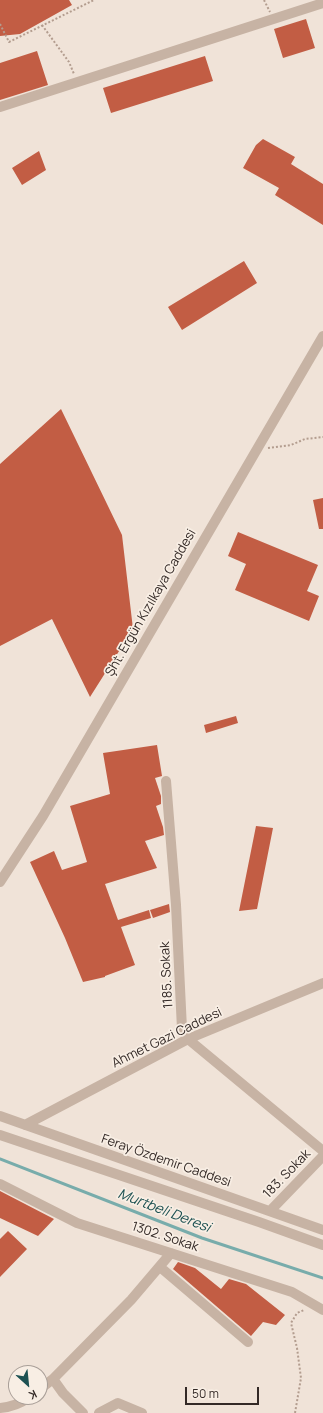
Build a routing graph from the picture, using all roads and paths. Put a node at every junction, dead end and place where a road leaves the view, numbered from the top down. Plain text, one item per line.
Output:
1 (94, 0) edge
2 (323, 3) edge
3 (0, 24) edge
4 (42, 25) junction
5 (78, 82) junction
6 (0, 107) edge
7 (323, 336) edge
8 (323, 437) edge
9 (257, 448) junction
10 (166, 781) dead end
11 (0, 882) edge
12 (323, 983) edge
13 (188, 1039) junction
14 (0, 1116) edge
15 (26, 1125) junction
16 (0, 1135) edge
17 (323, 1151) edge
18 (323, 1156) edge
19 (0, 1184) edge
20 (270, 1211) junction
21 (323, 1230) edge
22 (323, 1245) edge
23 (171, 1253) junction
24 (160, 1267) junction
25 (319, 1308) edge
26 (248, 1342) dead end
27 (53, 1379) junction
28 (48, 1383) edge
29 (15, 1405) edge
30 (0, 1408) edge
31 (83, 1413) edge
32 (99, 1413) edge
33 (142, 1413) edge
34 (295, 1413) edge

1 - 4 path
2 - 5 street
3 - 4 path
4 - 5 path
5 - 6 street
7 - 9 street, Şht. Ergün Kızılkaya Caddesi
8 - 9 path
9 - 11 street, Şht. Ergün Kızılkaya Caddesi
10 - 13 street, 1185. Sokak
12 - 13 street, Ahmet Gazi Caddesi
13 - 15 street, Ahmet Gazi Caddesi
13 - 17 street
14 - 15 street, Feray Özdemir Caddesi
15 - 20 street, Feray Özdemir Caddesi
16 - 22 street
18 - 20 street, 183. Sokak
19 - 23 street, 1302. Sokak
20 - 21 street, Feray Özdemir Caddesi
23 - 24 street
23 - 25 street, 1302. Sokak
24 - 26 street
24 - 27 street
25 - 34 path
27 - 28 street
27 - 31 street
29 - 30 street
32 - 33 street

